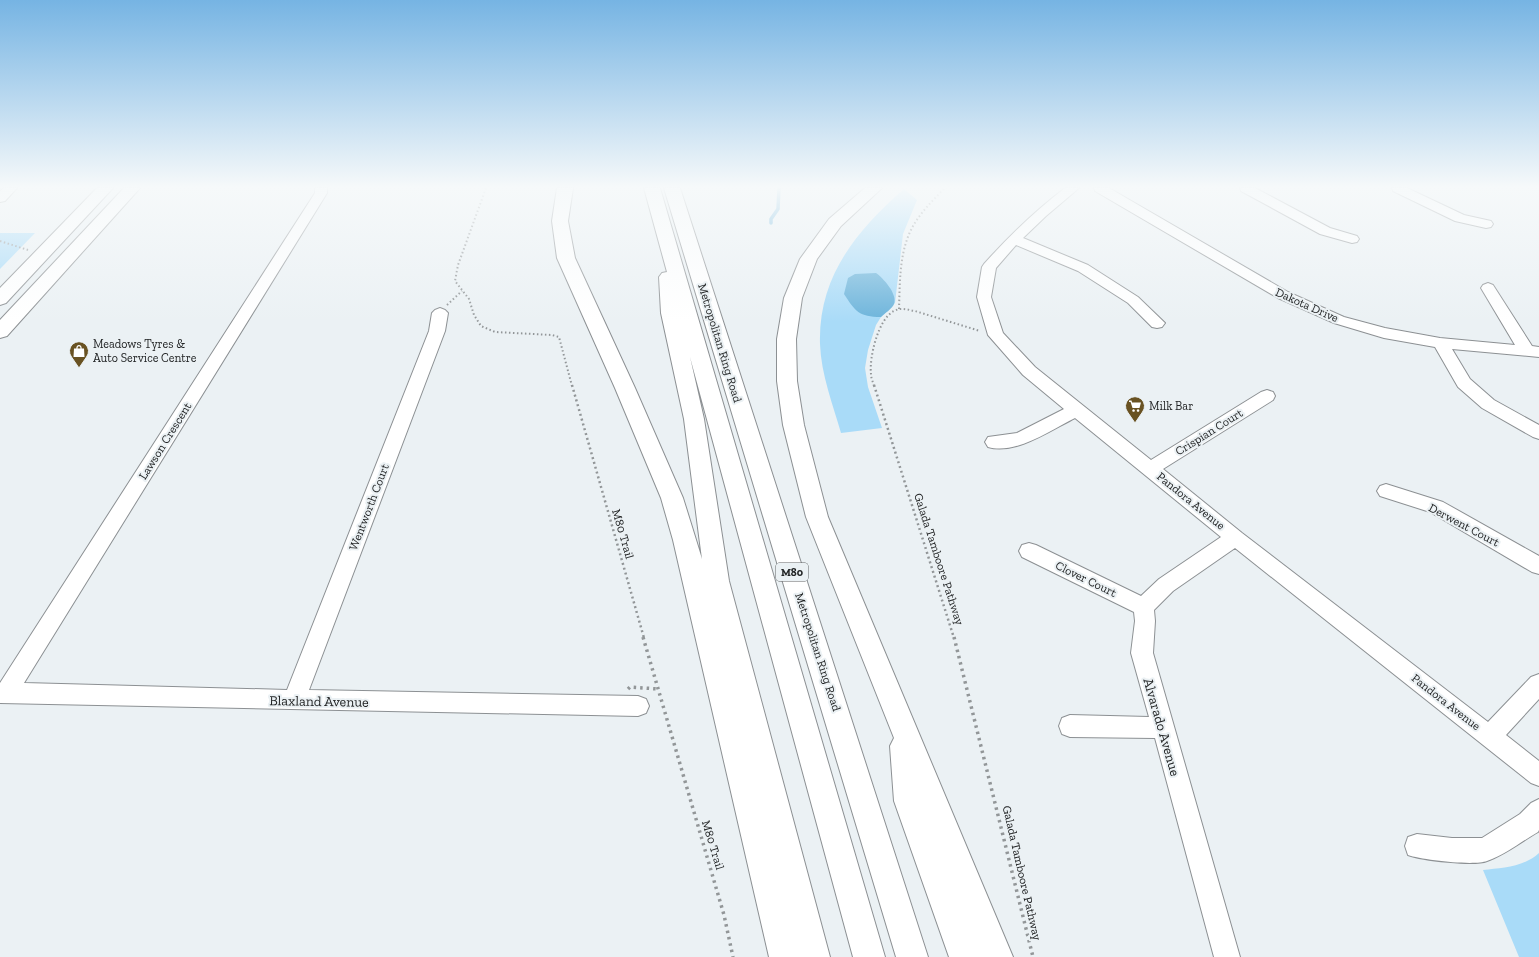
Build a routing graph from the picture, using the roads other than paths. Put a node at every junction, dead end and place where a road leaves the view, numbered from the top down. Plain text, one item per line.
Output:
1 (63, 233) edge
2 (91, 233) edge
3 (296, 233) edge
4 (562, 233) edge
5 (665, 233) edge
6 (686, 233) edge
7 (826, 233) edge
8 (1021, 233) edge
9 (1176, 233) edge
10 (1331, 233) edge
11 (666, 237) junction
12 (1014, 239) junction
13 (1352, 239) dead end
14 (1488, 288) dead end
15 (0, 299) edge
16 (440, 313) road end
17 (1157, 323) dead end
18 (0, 332) edge
19 (1440, 344) junction
20 (1533, 351) edge
21 (1267, 396) dead end
22 (1076, 410) junction
23 (1539, 433) edge
24 (994, 442) dead end
25 (1151, 468) junction
26 (1386, 491) dead end
27 (1235, 538) junction
28 (1029, 551) dead end
29 (1539, 566) edge
30 (1144, 607) junction
31 (1539, 684) edge
32 (3, 693) edge
33 (294, 700) junction
34 (638, 706) dead end
35 (902, 725) junction
36 (1070, 726) dead end
37 (1162, 728) junction
38 (1490, 736) junction
39 (1539, 775) edge
40 (863, 794) junction
41 (747, 796) junction
42 (1539, 811) edge
43 (1417, 846) dead end
44 (785, 957) edge
45 (790, 957) edge
46 (814, 957) edge
47 (869, 957) edge
48 (912, 957) edge
49 (924, 957) edge
50 (964, 957) edge
51 (997, 957) edge
52 (1227, 957) edge

1 - 15 main road
2 - 18 main road
3 - 32 street, Lawson Crescent
4 - 41 main road
5 - 11 main road, Metropolitan Ring Road / M80
6 - 40 main road, Metropolitan Ring Road / M80
7 - 35 main road
8 - 12 street, Pandora Avenue
9 - 19 street, Dakota Drive
10 - 13 street
11 - 46 main road
11 - 47 main road, Metropolitan Ring Road / M80
12 - 17 street
12 - 22 street, Pandora Avenue
14 - 20 street
16 - 33 street, Wentworth Court
19 - 20 street, Dakota Drive
19 - 23 street
21 - 25 street, Crispian Court
22 - 24 street
22 - 25 street, Pandora Avenue
25 - 27 street, Pandora Avenue
26 - 29 street, Derwent Court
27 - 30 street
27 - 38 street, Pandora Avenue
28 - 30 street, Clover Court
30 - 37 street, Alvarado Avenue
31 - 38 street
32 - 33 street, Blaxland Avenue
33 - 34 street, Blaxland Avenue
35 - 50 main road
35 - 51 main road
36 - 37 street
37 - 52 street, Alvarado Avenue
38 - 39 street, Pandora Avenue
40 - 48 main road, Metropolitan Ring Road / M80
40 - 49 main road
41 - 44 main road
41 - 45 main road
42 - 43 street

